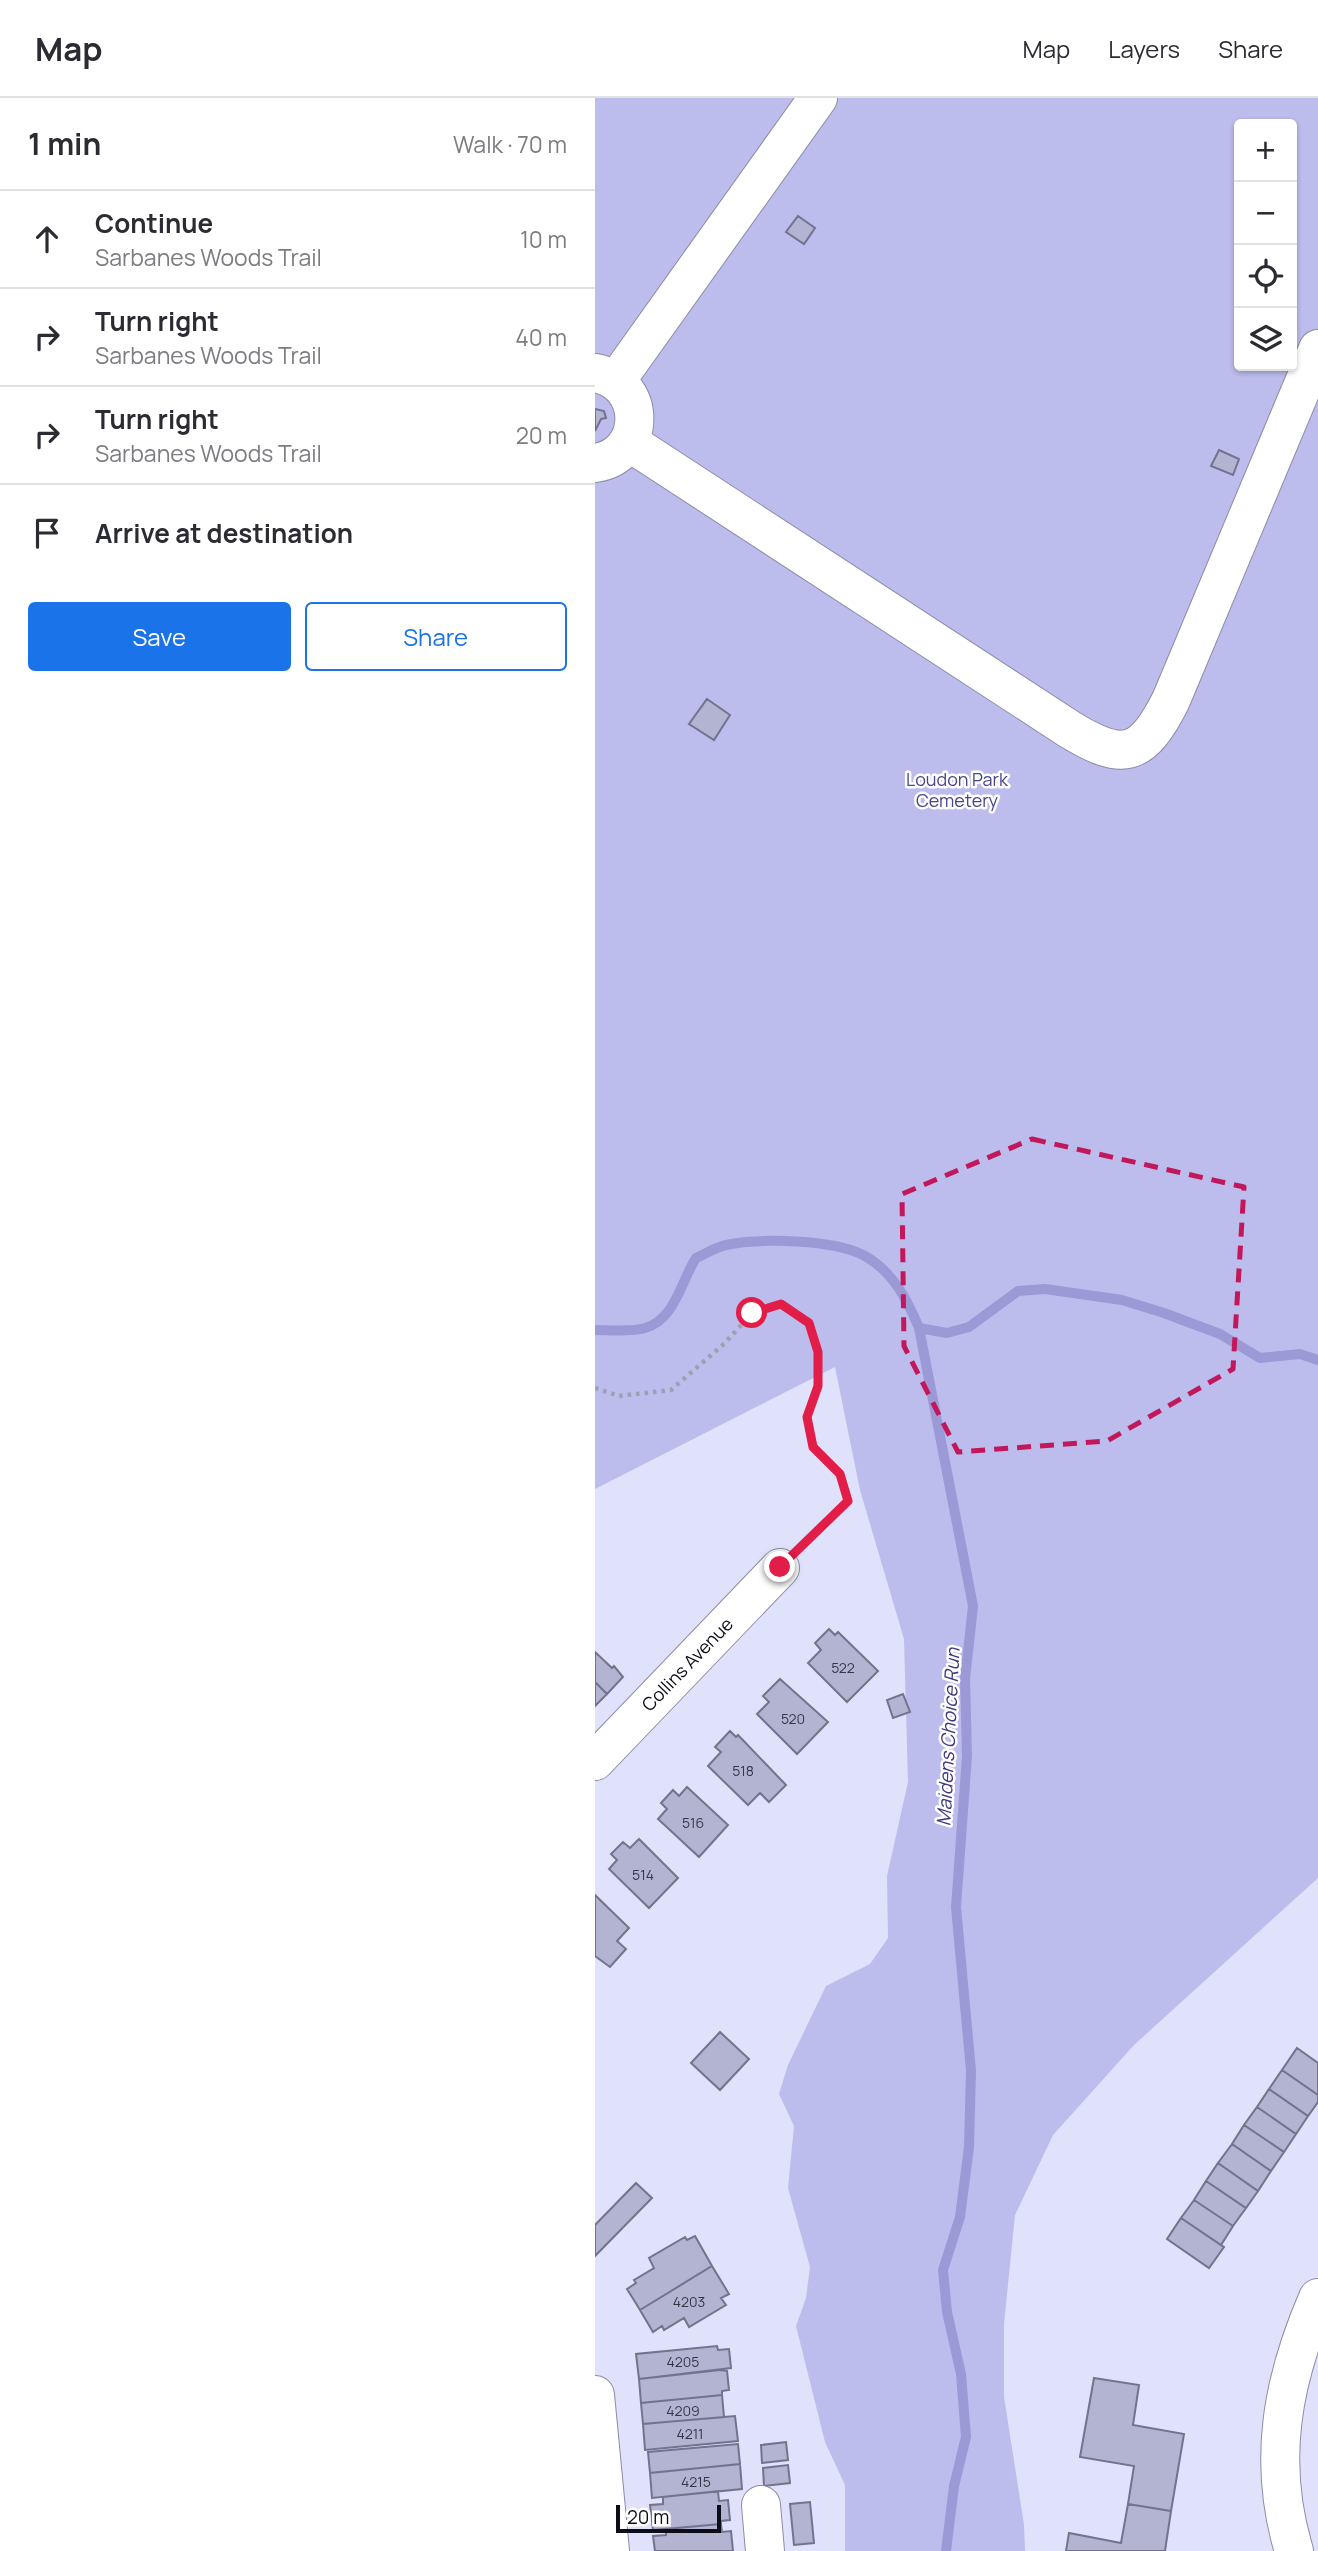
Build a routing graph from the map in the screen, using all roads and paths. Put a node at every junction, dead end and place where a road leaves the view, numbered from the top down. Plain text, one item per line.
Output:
1 (818, 98) edge
2 (1318, 349) edge
3 (606, 377) edge
4 (629, 442) junction
5 (595, 463) edge
6 (595, 1388) edge
7 (780, 1567) joint
8 (595, 1761) edge
9 (1314, 2314) edge
10 (595, 2395) edge
11 (761, 2505) dead end
12 (610, 2551) edge
13 (765, 2551) edge
14 (1294, 2551) edge

1 - 3 street
2 - 4 street
3 - 4 street
4 - 5 street
6 - 7 path
7 - 8 street, Collins Avenue
9 - 14 street
10 - 12 street
11 - 13 street

